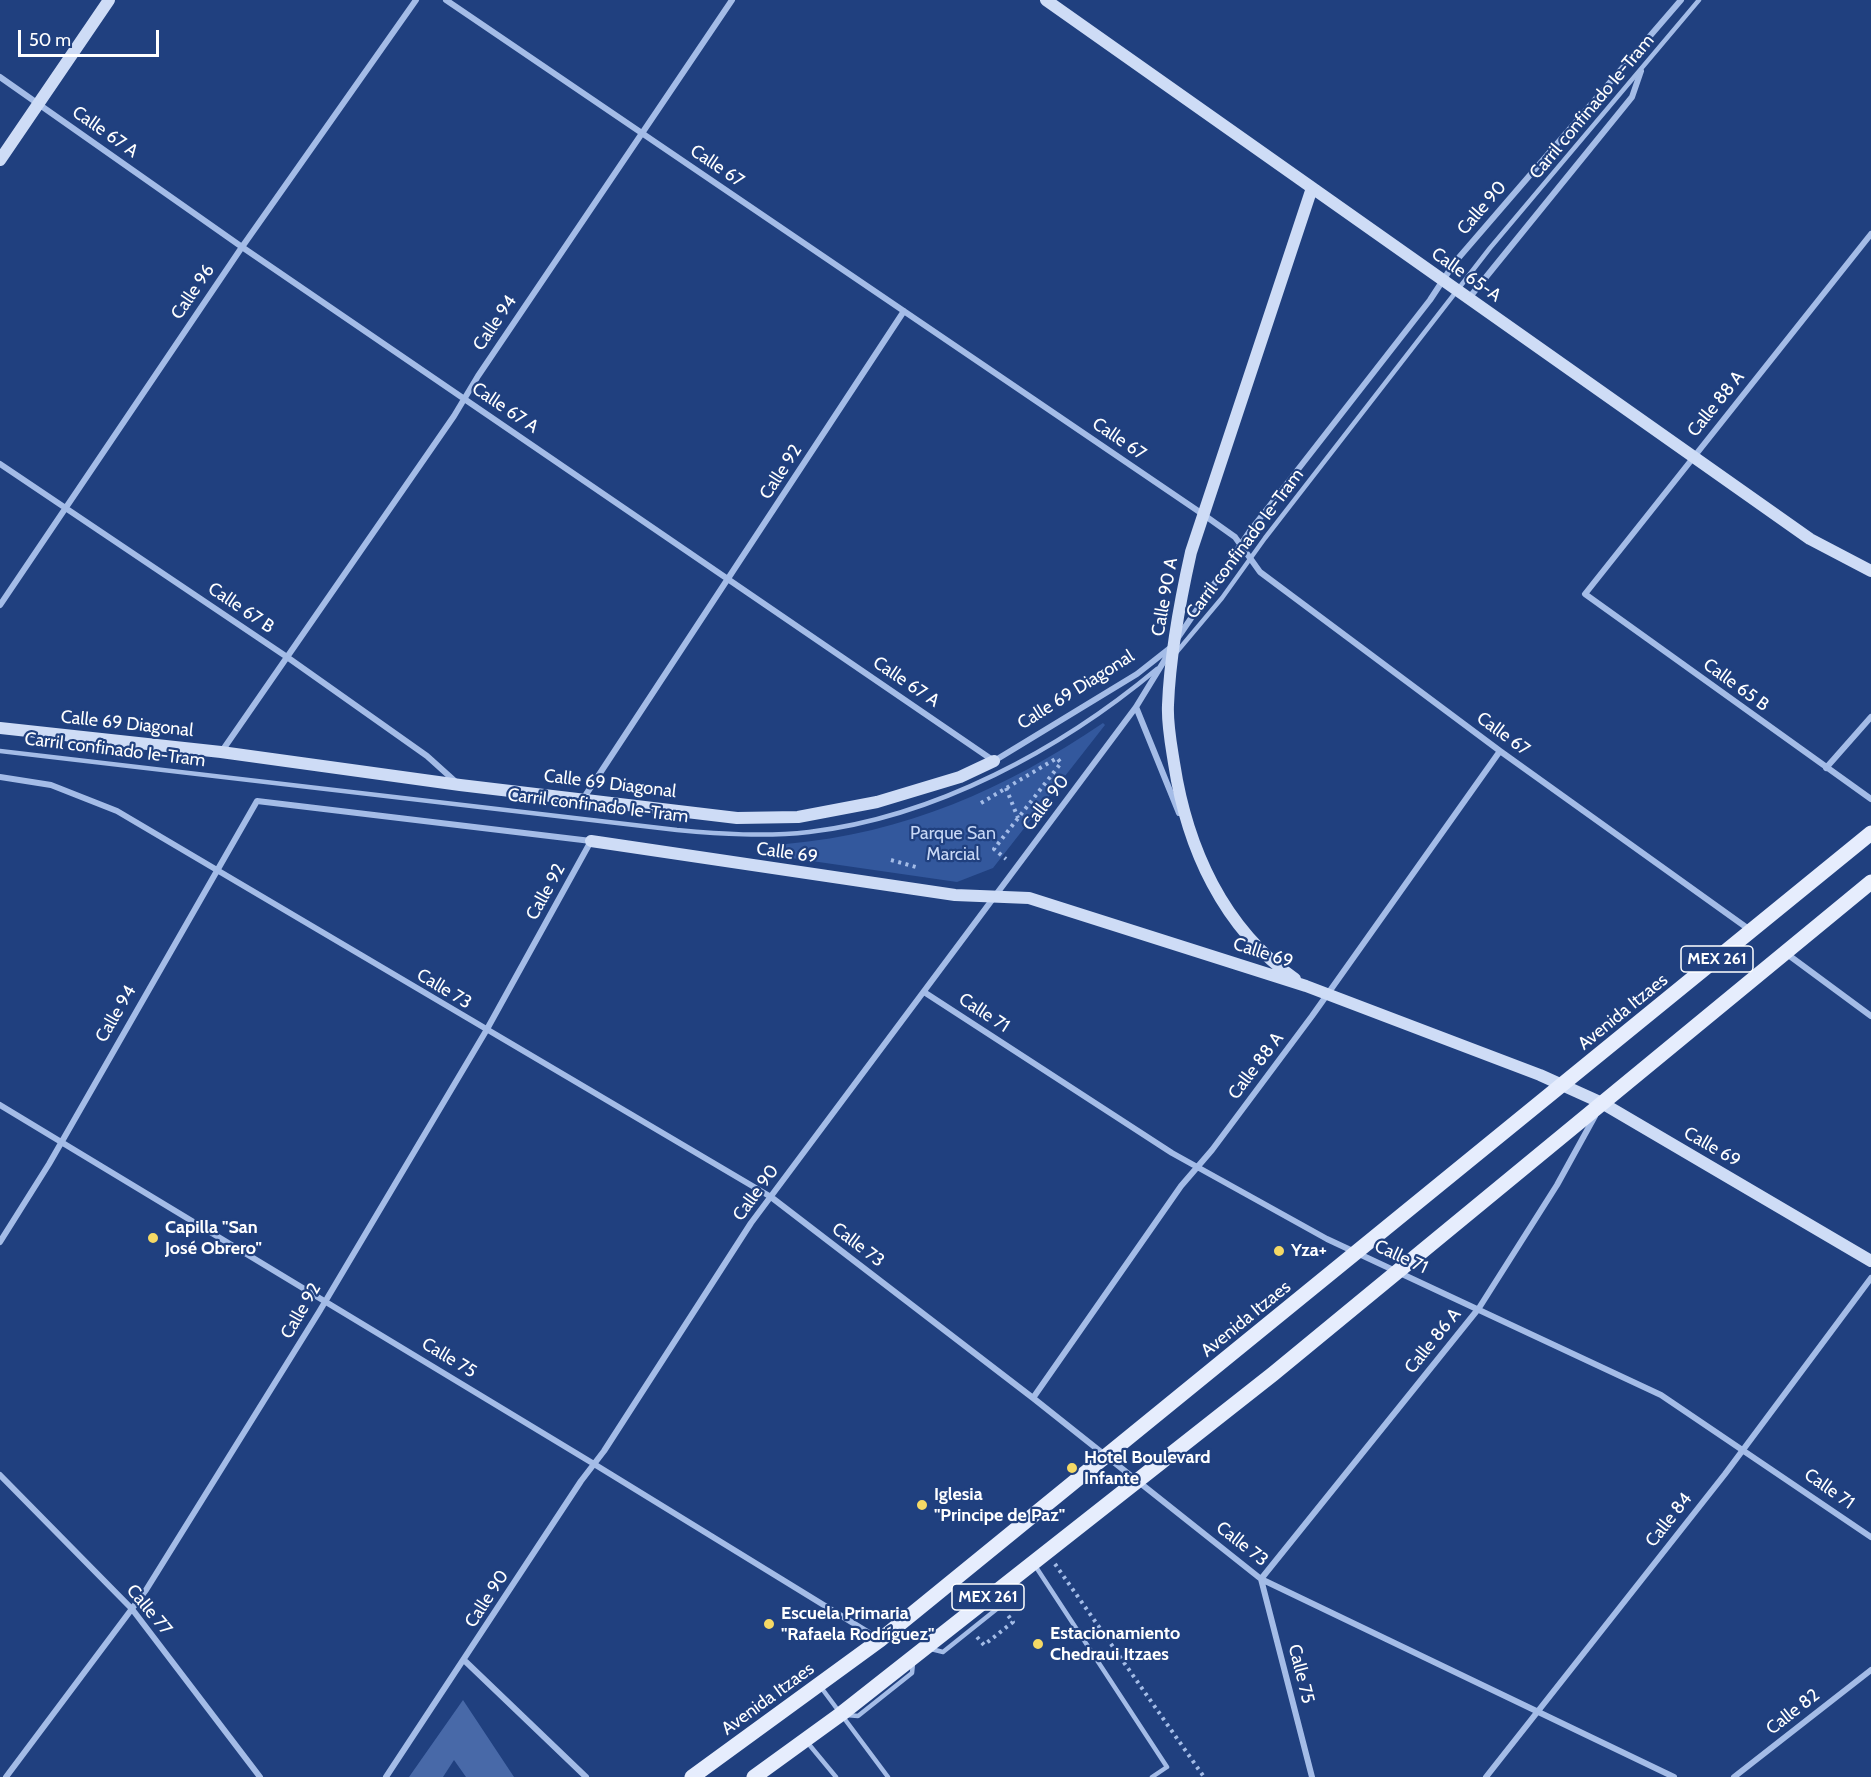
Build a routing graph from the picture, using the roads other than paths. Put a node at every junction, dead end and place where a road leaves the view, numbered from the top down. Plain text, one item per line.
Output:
1 (110, 0) edge
2 (416, 0) edge
3 (446, 0) edge
4 (732, 0) edge
5 (1046, 0) edge
6 (1681, 0) edge
7 (1699, 0) edge
8 (1641, 71) junction
9 (0, 78) edge
10 (38, 104) junction
11 (642, 133) junction
12 (0, 159) edge
13 (1312, 188) junction
14 (1871, 234) edge
15 (242, 247) junction
16 (1443, 281) junction
17 (1457, 290) junction
18 (1469, 298) junction
19 (904, 311) junction
20 (464, 399) junction
21 (1693, 457) junction
22 (0, 464) edge
23 (65, 508) junction
24 (1204, 515) junction
25 (1241, 544) junction
26 (1250, 558) junction
27 (1871, 571) edge
28 (728, 579) junction
29 (1585, 594) joint
30 (0, 605) edge
31 (1174, 650) junction
32 (287, 657) junction
33 (1161, 666) junction
34 (1136, 707) junction
35 (1871, 717) edge
36 (0, 728) edge
37 (0, 751) edge
38 (1500, 751) junction
39 (221, 752) junction
40 (994, 761) junction
41 (1826, 768) junction
42 (0, 777) edge
43 (460, 785) junction
44 (583, 799) junction
45 (1871, 799) edge
46 (1871, 833) edge
47 (591, 842) junction
48 (1195, 849) junction
49 (216, 870) junction
50 (1871, 882) edge
51 (994, 898) junction
52 (1752, 931) junction
53 (1784, 952) junction
54 (1306, 986) junction
55 (924, 992) junction
56 (1327, 994) junction
57 (1871, 1016) edge
58 (486, 1031) junction
59 (1563, 1085) junction
60 (1602, 1103) junction
61 (0, 1105) edge
62 (61, 1142) junction
63 (1197, 1167) junction
64 (771, 1197) junction
65 (0, 1242) edge
66 (1357, 1254) junction
67 (1871, 1261) edge
68 (1395, 1272) junction
69 (1871, 1278) edge
70 (325, 1301) junction
71 (1479, 1308) junction
72 (1033, 1398) junction
73 (1744, 1449) junction
74 (1107, 1458) junction
75 (594, 1464) junction
76 (0, 1475) edge
77 (1135, 1479) junction
78 (1871, 1537) edge
79 (1032, 1562) junction
80 (1261, 1579) junction
81 (132, 1610) junction
82 (880, 1640) junction
83 (465, 1660) junction
84 (1871, 1670) edge
85 (820, 1686) junction
86 (1536, 1712) junction
87 (840, 1714) junction
88 (805, 1740) junction
89 (762, 1775) edge
90 (6, 1777) edge
91 (260, 1777) edge
92 (386, 1777) edge
93 (586, 1777) edge
94 (692, 1777) edge
95 (836, 1777) edge
96 (888, 1777) edge
97 (1152, 1777) edge
98 (1312, 1777) edge
99 (1486, 1777) edge
100 (1674, 1777) edge
101 (1734, 1777) edge

1 - 10 main road
2 - 15 street, Calle 96
3 - 11 street, Calle 67
4 - 11 street, Calle 94
5 - 13 main road, Calle 65-A
6 - 16 street, Calle 90
7 - 8 lane, Carril confinado Ie-Tram
8 - 17 lane, Carril confinado Ie-Tram
8 - 18 street
9 - 10 street, Calle 67 A
10 - 12 main road
10 - 15 street, Calle 67 A
11 - 19 street, Calle 67
11 - 20 street, Calle 94
13 - 16 main road, Calle 65-A
13 - 24 main road, Calle 90 A
14 - 21 street, Calle 88 A
15 - 20 street, Calle 67 A
15 - 23 street, Calle 96
16 - 17 main road, Calle 65-A
16 - 25 street, Calle 90
17 - 18 main road, Calle 65-A
17 - 26 lane, Carril confinado Ie-Tram
18 - 21 main road, Calle 65-A
19 - 24 street, Calle 67
19 - 28 street, Calle 92
20 - 28 street, Calle 67 A
20 - 32 street, Calle 94
21 - 27 main road, Calle 65-A
21 - 29 street, Calle 88 A
22 - 23 street, Calle 67 B
23 - 30 street, Calle 96
23 - 32 street, Calle 67 B
24 - 25 street, Calle 67
24 - 31 main road, Calle 90 A
25 - 26 street, Calle 67
25 - 31 street, Calle 90
26 - 31 lane, Carril confinado Ie-Tram
26 - 38 street, Calle 67
28 - 40 street, Calle 67 A
28 - 44 street, Calle 92
29 - 41 street, Calle 65 B
31 - 33 street, Calle 90
31 - 33 lane, Carril confinado Ie-Tram
31 - 40 street, Calle 69 Diagonal
31 - 48 main road, Calle 90 A
32 - 39 street, Calle 94
32 - 43 street, Calle 67 B
33 - 34 street, Calle 90
33 - 37 lane, Carril confinado Ie-Tram
34 - 48 street
34 - 51 street, Calle 90
35 - 41 street
36 - 39 main road, Calle 69 Diagonal
38 - 52 street, Calle 67
38 - 56 street, Calle 88 A
39 - 43 main road, Calle 69 Diagonal
40 - 44 main road, Calle 69 Diagonal
41 - 45 street, Calle 65 B
42 - 49 street, Calle 73
43 - 44 main road, Calle 69 Diagonal
46 - 52 main road, Avenida Itzaes / MEX 261
47 - 49 street, Calle 94
47 - 51 main road, Calle 69
47 - 58 street, Calle 92
48 - 54 main road, Calle 90 A
49 - 58 street, Calle 73
49 - 62 street, Calle 94
50 - 53 main road, MEX 261
51 - 54 main road, Calle 69
51 - 55 street, Calle 90
52 - 59 main road, Avenida Itzaes / MEX 261
53 - 57 street
53 - 60 main road, MEX 261
54 - 56 main road, Calle 69
55 - 63 street, Calle 71
55 - 64 street, Calle 90
56 - 59 main road, Calle 69
56 - 63 street, Calle 88 A
58 - 64 street, Calle 73
58 - 70 street, Calle 92
59 - 60 main road, Calle 69
59 - 66 main road, Avenida Itzaes / MEX 261
60 - 67 main road, Calle 69
60 - 68 main road, MEX 261
60 - 71 street, Calle 86 A
61 - 62 street, Calle 75
62 - 65 street, Calle 94
62 - 70 street, Calle 75
63 - 66 street, Calle 71
63 - 72 street, Calle 88 A
64 - 72 street, Calle 73
64 - 75 street, Calle 90
66 - 68 street, Calle 71
66 - 74 main road, Avenida Itzaes / MEX 261
68 - 71 street, Calle 71
68 - 77 main road, MEX 261
69 - 73 street, Calle 84
70 - 75 street, Calle 75
70 - 81 street, Calle 92
71 - 73 street, Calle 71
71 - 80 street, Calle 86 A
72 - 74 street, Calle 73
73 - 78 street, Calle 71
73 - 86 street, Calle 84
74 - 77 street, Calle 73
74 - 82 main road, Avenida Itzaes / MEX 261
75 - 82 street, Calle 75
75 - 83 street, Calle 90
76 - 81 street, Calle 77
77 - 79 main road, MEX 261
77 - 80 street, Calle 73
79 - 87 main road, MEX 261
79 - 97 lane
80 - 86 street, Calle 73
80 - 98 street, Calle 75
81 - 90 street, Calle 92
81 - 91 street, Calle 77
82 - 85 main road, Avenida Itzaes / MEX 261
83 - 92 street, Calle 90
83 - 93 street
84 - 101 street, Calle 82
85 - 87 lane
85 - 94 main road, Avenida Itzaes / MEX 261
86 - 99 street, Calle 84
86 - 100 street, Calle 73
87 - 88 main road, MEX 261
87 - 96 lane
88 - 89 main road, MEX 261
88 - 95 lane

